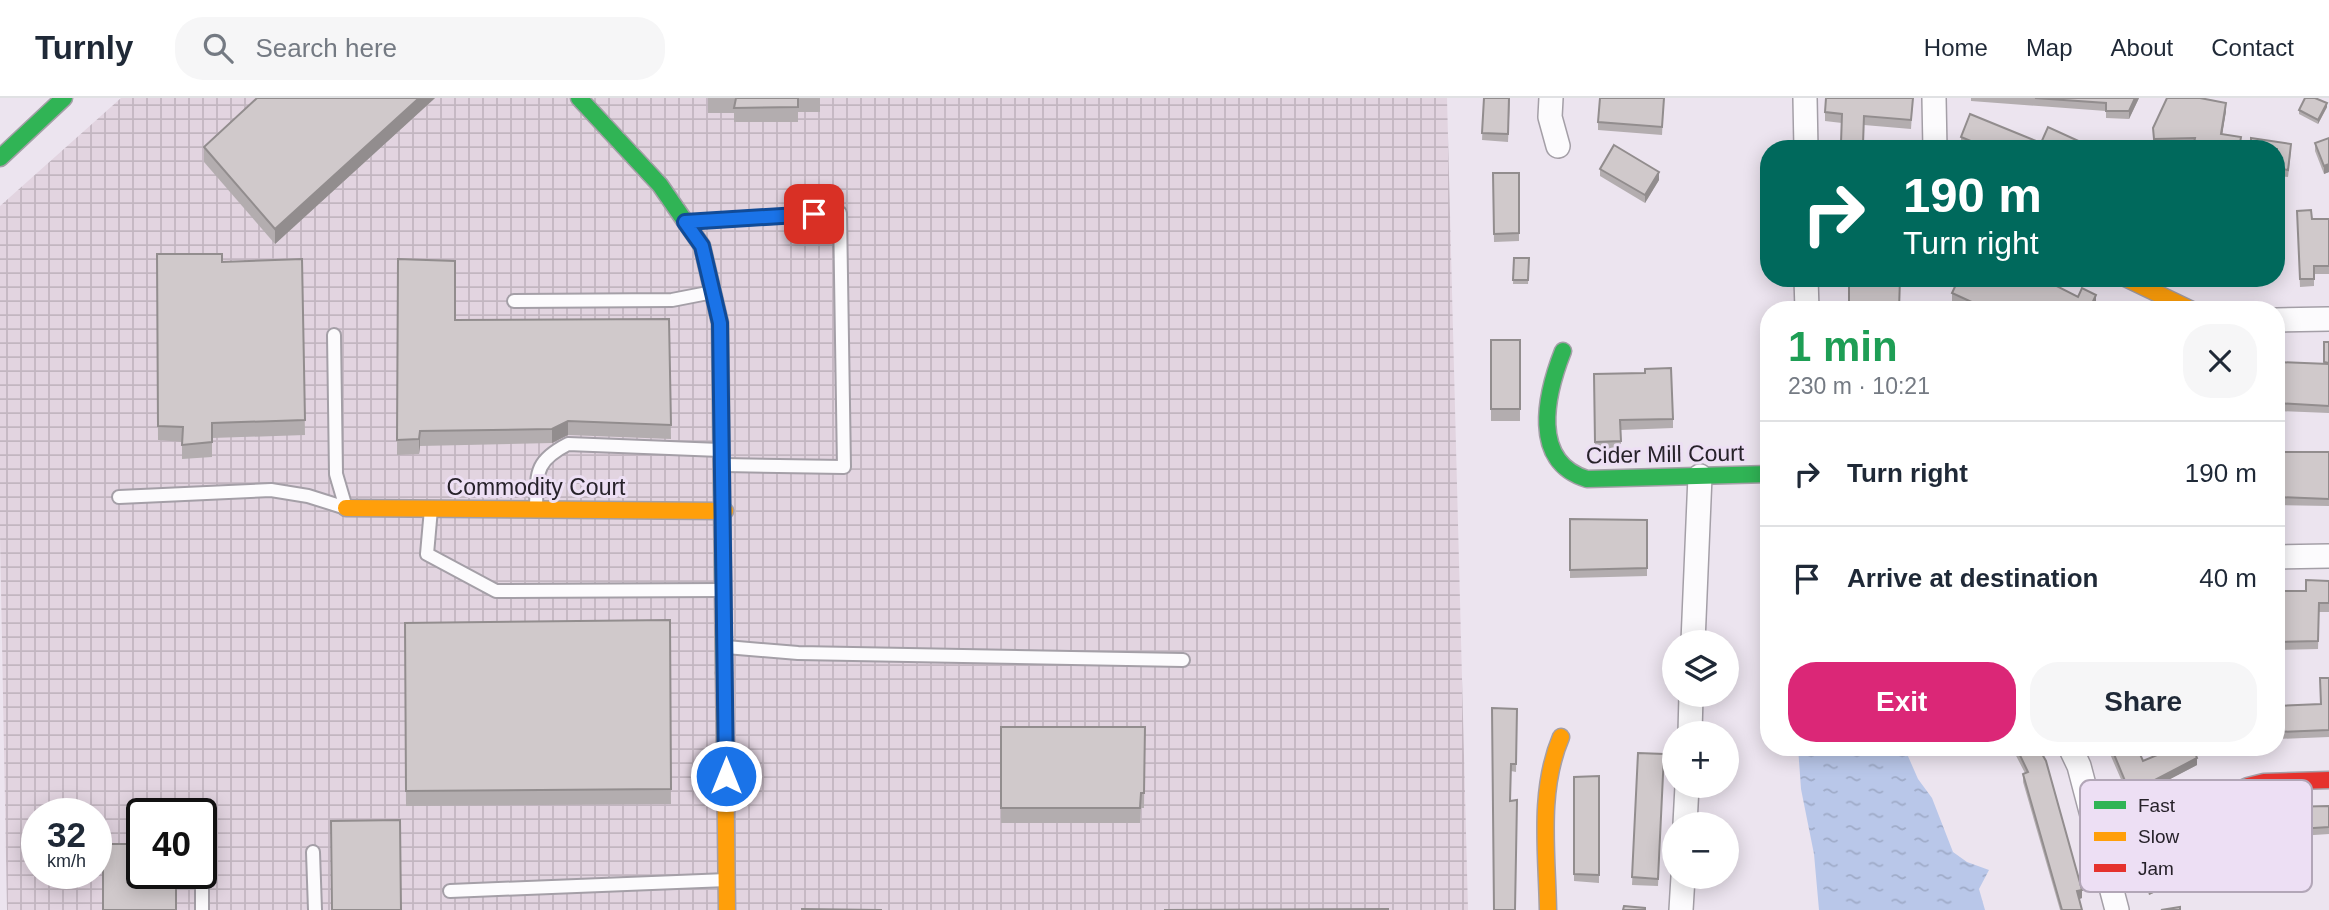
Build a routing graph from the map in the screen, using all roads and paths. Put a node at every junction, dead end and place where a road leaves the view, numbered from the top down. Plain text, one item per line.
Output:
1 (64, 98) edge
2 (579, 98) edge
3 (1551, 98) edge
4 (1805, 98) edge
5 (1934, 98) edge
6 (1806, 140) edge
7 (1935, 140) edge
8 (1558, 146) dead end
9 (0, 158) edge
10 (685, 222) junction
11 (2144, 287) edge
12 (713, 292) junction
13 (514, 301) dead end
14 (2173, 301) edge
15 (2329, 319) edge
16 (2285, 320) edge
17 (334, 335) dead end
18 (1563, 351) dead end
19 (724, 458) junction
20 (1760, 474) edge
21 (1700, 476) junction
22 (119, 497) dead end
23 (346, 508) junction
24 (431, 509) junction
25 (536, 509) junction
26 (725, 511) junction
27 (2329, 556) edge
28 (2285, 558) edge
29 (726, 590) junction
30 (1694, 630) edge
31 (726, 647) junction
32 (1183, 660) dead end
33 (1562, 737) dead end
34 (2074, 756) edge
35 (2083, 780) edge
36 (313, 852) dead end
37 (727, 880) junction
38 (202, 889) edge
39 (1682, 889) edge
40 (450, 891) dead end
41 (2112, 892) edge
42 (202, 910) edge
43 (315, 910) edge
44 (727, 910) edge
45 (1548, 910) edge
46 (1681, 910) edge
47 (2117, 910) edge

1 - 9 main road
2 - 10 main road
3 - 8 street
4 - 6 street
5 - 7 street
10 - 12 main road
10 - 19 lane
11 - 14 main road
12 - 13 lane
12 - 19 main road
15 - 16 street
17 - 23 lane
18 - 21 main road, Cider Mill Court
19 - 25 lane
19 - 26 main road
20 - 21 main road, Cider Mill Court
21 - 30 street
22 - 23 lane
23 - 24 main road, Commodity Court
24 - 25 main road, Commodity Court
24 - 29 lane
25 - 26 main road, Commodity Court
26 - 29 main road
27 - 28 street
29 - 31 main road
31 - 32 lane
31 - 37 main road
33 - 45 main road
34 - 35 street
36 - 43 lane
37 - 40 lane
37 - 44 main road
38 - 42 lane
39 - 46 street
41 - 47 street

